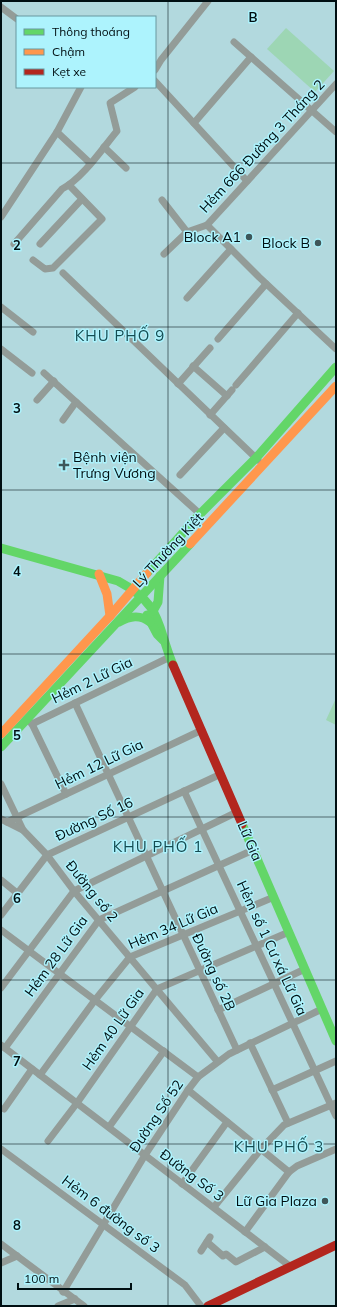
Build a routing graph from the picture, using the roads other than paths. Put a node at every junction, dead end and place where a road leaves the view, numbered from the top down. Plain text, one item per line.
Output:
1 (208, 1) edge
2 (1, 7) edge
3 (16, 18) edge
4 (234, 42) dead end
5 (251, 58) junction
6 (156, 68) edge
7 (156, 82) edge
8 (336, 84) edge
9 (80, 88) edge
10 (133, 88) edge
11 (312, 110) junction
12 (194, 123) junction
13 (57, 132) junction
14 (336, 132) edge
15 (104, 147) junction
16 (90, 163) junction
17 (126, 168) dead end
18 (247, 181) junction
19 (69, 185) junction
20 (82, 199) junction
21 (162, 200) dead end
22 (1, 217) edge
23 (207, 225) junction
24 (188, 232) junction
25 (14, 244) dead end
26 (40, 244) dead end
27 (231, 249) junction
28 (164, 254) dead end
29 (33, 260) dead end
30 (63, 273) dead end
31 (266, 284) junction
32 (187, 298) dead end
33 (1, 307) edge
34 (298, 313) junction
35 (32, 332) dead end
36 (218, 339) dead end
37 (210, 348) dead end
38 (1, 349) edge
39 (336, 349) edge
40 (194, 366) junction
41 (336, 367) edge
42 (32, 373) dead end
43 (44, 373) dead end
44 (54, 381) junction
45 (178, 384) junction
46 (336, 386) edge
47 (232, 390) junction
48 (38, 400) dead end
49 (76, 402) junction
50 (210, 415) junction
51 (63, 420) dead end
52 (224, 428) junction
53 (256, 458) junction
54 (264, 465) junction
55 (180, 475) dead end
56 (200, 514) junction
57 (1, 548) edge
58 (99, 574) junction
59 (160, 576) junction
60 (133, 588) junction
61 (144, 600) junction
62 (153, 611) junction
63 (110, 616) junction
64 (150, 622) junction
65 (110, 627) junction
66 (163, 640) junction
67 (170, 656) junction
68 (75, 703) junction
69 (30, 722) junction
70 (202, 730) junction
71 (1, 734) edge
72 (1, 747) edge
73 (109, 774) junction
74 (221, 774) junction
75 (1, 784) edge
76 (184, 792) junction
77 (66, 794) junction
78 (237, 812) junction
79 (17, 818) junction
80 (128, 818) junction
81 (4, 821) edge
82 (201, 829) junction
83 (23, 830) junction
84 (253, 850) junction
85 (47, 855) junction
86 (146, 856) junction
87 (219, 865) junction
88 (1, 880) edge
89 (74, 891) junction
90 (162, 891) junction
91 (17, 894) junction
92 (274, 897) junction
93 (240, 911) junction
94 (1, 915) edge
95 (99, 920) junction
96 (1, 930) edge
97 (289, 932) junction
98 (183, 935) junction
99 (256, 946) junction
100 (29, 951) junction
101 (130, 957) junction
102 (305, 969) junction
103 (200, 971) junction
104 (59, 974) junction
105 (274, 983) junction
106 (1, 988) edge
107 (157, 990) junction
108 (95, 1000) junction
109 (322, 1009) junction
110 (218, 1010) junction
111 (332, 1023) edge
112 (292, 1024) junction
113 (130, 1027) junction
114 (336, 1041) edge
115 (250, 1043) junction
116 (3, 1047) edge
117 (237, 1050) junction
118 (164, 1052) junction
119 (217, 1061) junction
120 (336, 1061) edge
121 (32, 1069) junction
122 (314, 1071) junction
123 (40, 1075) junction
124 (198, 1077) junction
125 (188, 1090) junction
126 (272, 1090) junction
127 (77, 1103) junction
128 (334, 1104) edge
129 (4, 1109) dead end
130 (336, 1116) edge
131 (228, 1122) junction
132 (288, 1123) junction
133 (109, 1127) junction
134 (48, 1141) dead end
135 (1, 1149) edge
136 (261, 1149) junction
137 (336, 1149) edge
138 (145, 1155) junction
139 (289, 1172) junction
140 (182, 1184) junction
141 (214, 1207) junction
142 (104, 1225) junction
143 (245, 1232) junction
144 (1, 1244) edge
145 (265, 1246) junction
146 (336, 1246) edge
147 (201, 1251) dead end
148 (17, 1256) junction
149 (1, 1263) edge
150 (292, 1267) junction
151 (63, 1292) junction
152 (75, 1299) junction
153 (58, 1306) edge
154 (84, 1306) edge
155 (201, 1306) edge
156 (208, 1306) edge

1 - 6 street
2 - 3 street
4 - 5 street
5 - 11 street
5 - 12 street
7 - 12 street
8 - 11 street, Hẻm 666 Đường 3 Tháng 2
9 - 13 street
10 - 15 street
11 - 14 street
11 - 18 street, Hẻm 666 Đường 3 Tháng 2
12 - 18 street
13 - 16 street
13 - 22 street
15 - 16 street
15 - 17 street
16 - 19 street
18 - 23 street, Hẻm 666 Đường 3 Tháng 2
19 - 20 street
19 - 25 street
20 - 26 street
20 - 29 street
21 - 24 street
23 - 24 street
23 - 27 street
24 - 28 street
27 - 31 street
27 - 32 street
30 - 45 street
31 - 34 street
31 - 36 street
33 - 35 street
34 - 39 street
34 - 47 street
37 - 40 street
38 - 42 street
40 - 45 street
40 - 47 street
41 - 53 main road, Lý Thường Kiệt
43 - 44 street
44 - 48 street
44 - 49 street
45 - 50 street
46 - 54 main road, Lý Thường Kiệt
47 - 50 street
49 - 51 street
49 - 56 street
50 - 52 street
52 - 53 street
52 - 55 street
53 - 54 street
53 - 56 main road, Lý Thường Kiệt
54 - 59 main road, Lý Thường Kiệt
56 - 60 main road, Lý Thường Kiệt
57 - 58 main road
58 - 60 main road
58 - 63 main road
59 - 61 main road, Lý Thường Kiệt
59 - 62 main road
60 - 61 main road
60 - 63 main road, Lý Thường Kiệt
61 - 62 main road, Lữ Gia
61 - 64 main road, Lữ Gia
61 - 65 main road, Lý Thường Kiệt
62 - 66 main road, Lữ Gia
63 - 71 main road, Lý Thường Kiệt
64 - 65 main road
64 - 66 main road, Lữ Gia
65 - 69 main road, Lý Thường Kiệt
66 - 67 main road, Lữ Gia
67 - 68 street, Hẻm 2 Lữ Gia
67 - 70 main road, Lữ Gia
68 - 69 street, Hẻm 2 Lữ Gia
68 - 73 street, Đường số 2B
69 - 72 main road, Lý Thường Kiệt
69 - 77 street
70 - 73 street, Hẻm 12 Lữ Gia
70 - 74 main road, Lữ Gia
73 - 77 street, Hẻm 12 Lữ Gia
73 - 80 street, Đường số 2B
74 - 76 street, Đường Số 16
74 - 78 main road, Lữ Gia
75 - 79 street
76 - 80 street, Đường Số 16
76 - 82 street, Hẻm số 1 Cư xá Lữ Gia
77 - 79 street, Hẻm 12 Lữ Gia
78 - 82 street
78 - 84 main road, Lữ Gia
79 - 81 street, Hẻm 12 Lữ Gia
79 - 83 street
80 - 85 street, Đường Số 16
80 - 86 street, Đường số 2B
81 - 83 street
82 - 86 street
82 - 87 street, Hẻm số 1 Cư xá Lữ Gia
83 - 85 street, Đường số 2
84 - 87 street, Hẻm 28 Lữ Gia
84 - 92 main road, Lữ Gia
85 - 89 street, Đường số 2
85 - 91 street, Đường Số 16
86 - 89 street
86 - 90 street, Đường số 2B
87 - 90 street, Hẻm 28 Lữ Gia
87 - 93 street, Hẻm số 1 Cư xá Lữ Gia
88 - 91 street
89 - 95 street, Đường số 2
89 - 100 street
90 - 95 street, Hẻm 28 Lữ Gia
90 - 98 street, Đường số 2B
91 - 94 street, Đường Số 16
92 - 93 street, Hẻm 34 Lữ Gia
92 - 97 main road, Lữ Gia
93 - 98 street, Hẻm 34 Lữ Gia
93 - 99 street, Hẻm số 1 Cư xá Lữ Gia
95 - 101 street, Đường số 2
95 - 104 street, Hẻm 28 Lữ Gia
96 - 100 street
97 - 99 street, Hẻm 40 Lữ Gia
97 - 102 main road, Lữ Gia
98 - 101 street, Hẻm 34 Lữ Gia
98 - 103 street, Đường số 2B
99 - 103 street, Hẻm 40 Lữ Gia
99 - 105 street, Hẻm số 1 Cư xá Lữ Gia
100 - 104 street
100 - 106 street
101 - 107 street, Đường số 2
101 - 108 street, Hẻm 34 Lữ Gia
102 - 105 street
102 - 109 main road, Lữ Gia
103 - 107 street, Hẻm 40 Lữ Gia
103 - 110 street, Đường số 2B
104 - 108 street
104 - 116 street, Hẻm 28 Lữ Gia
105 - 110 street
105 - 112 street, Hẻm số 1 Cư xá Lữ Gia
107 - 113 street, Hẻm 40 Lữ Gia
107 - 119 street, Đường số 2
108 - 113 street
108 - 123 street, Hẻm 34 Lữ Gia
109 - 111 main road, Lữ Gia
109 - 112 street, Đường Số 52
110 - 117 street, Đường số 2B
111 - 114 main road, Lữ Gia
112 - 115 street, Đường Số 52
112 - 122 street, Hẻm số 1 Cư xá Lữ Gia
113 - 118 street
113 - 127 street, Hẻm 40 Lữ Gia
115 - 117 street, Đường Số 52
115 - 126 street
116 - 121 street, Đường Số 3
117 - 119 street, Đường Số 52
118 - 124 street
118 - 133 street
119 - 124 street, Đường Số 52
120 - 122 street
121 - 123 street, Đường Số 3
121 - 129 street
122 - 126 street
122 - 128 street, Hẻm số 1 Cư xá Lữ Gia
123 - 127 street, Đường Số 3
124 - 125 street, Đường Số 52
125 - 131 street
125 - 138 street, Đường Số 52
126 - 132 street
127 - 133 street, Đường Số 3
127 - 134 street, Hẻm 40 Lữ Gia
128 - 130 street, Hẻm số 1 Cư xá Lữ Gia
128 - 132 street
131 - 136 street
131 - 140 street
132 - 136 street
133 - 138 street, Đường Số 3
135 - 142 street, Hẻm 6 đường số 3
136 - 139 street
136 - 141 street
137 - 139 street
138 - 140 street, Đường Số 3
138 - 142 street, Đường Số 52
139 - 143 street
140 - 141 street, Đường Số 3
141 - 143 street, Đường Số 3
142 - 151 street, Đường Số 52
142 - 155 street, Hẻm 6 đường số 3
143 - 145 street, Đường Số 3
144 - 148 street
145 - 147 street
145 - 150 street, Đường Số 3
146 - 150 main road
148 - 149 street
148 - 151 street
150 - 156 main road
151 - 152 street
152 - 153 street
152 - 154 street

